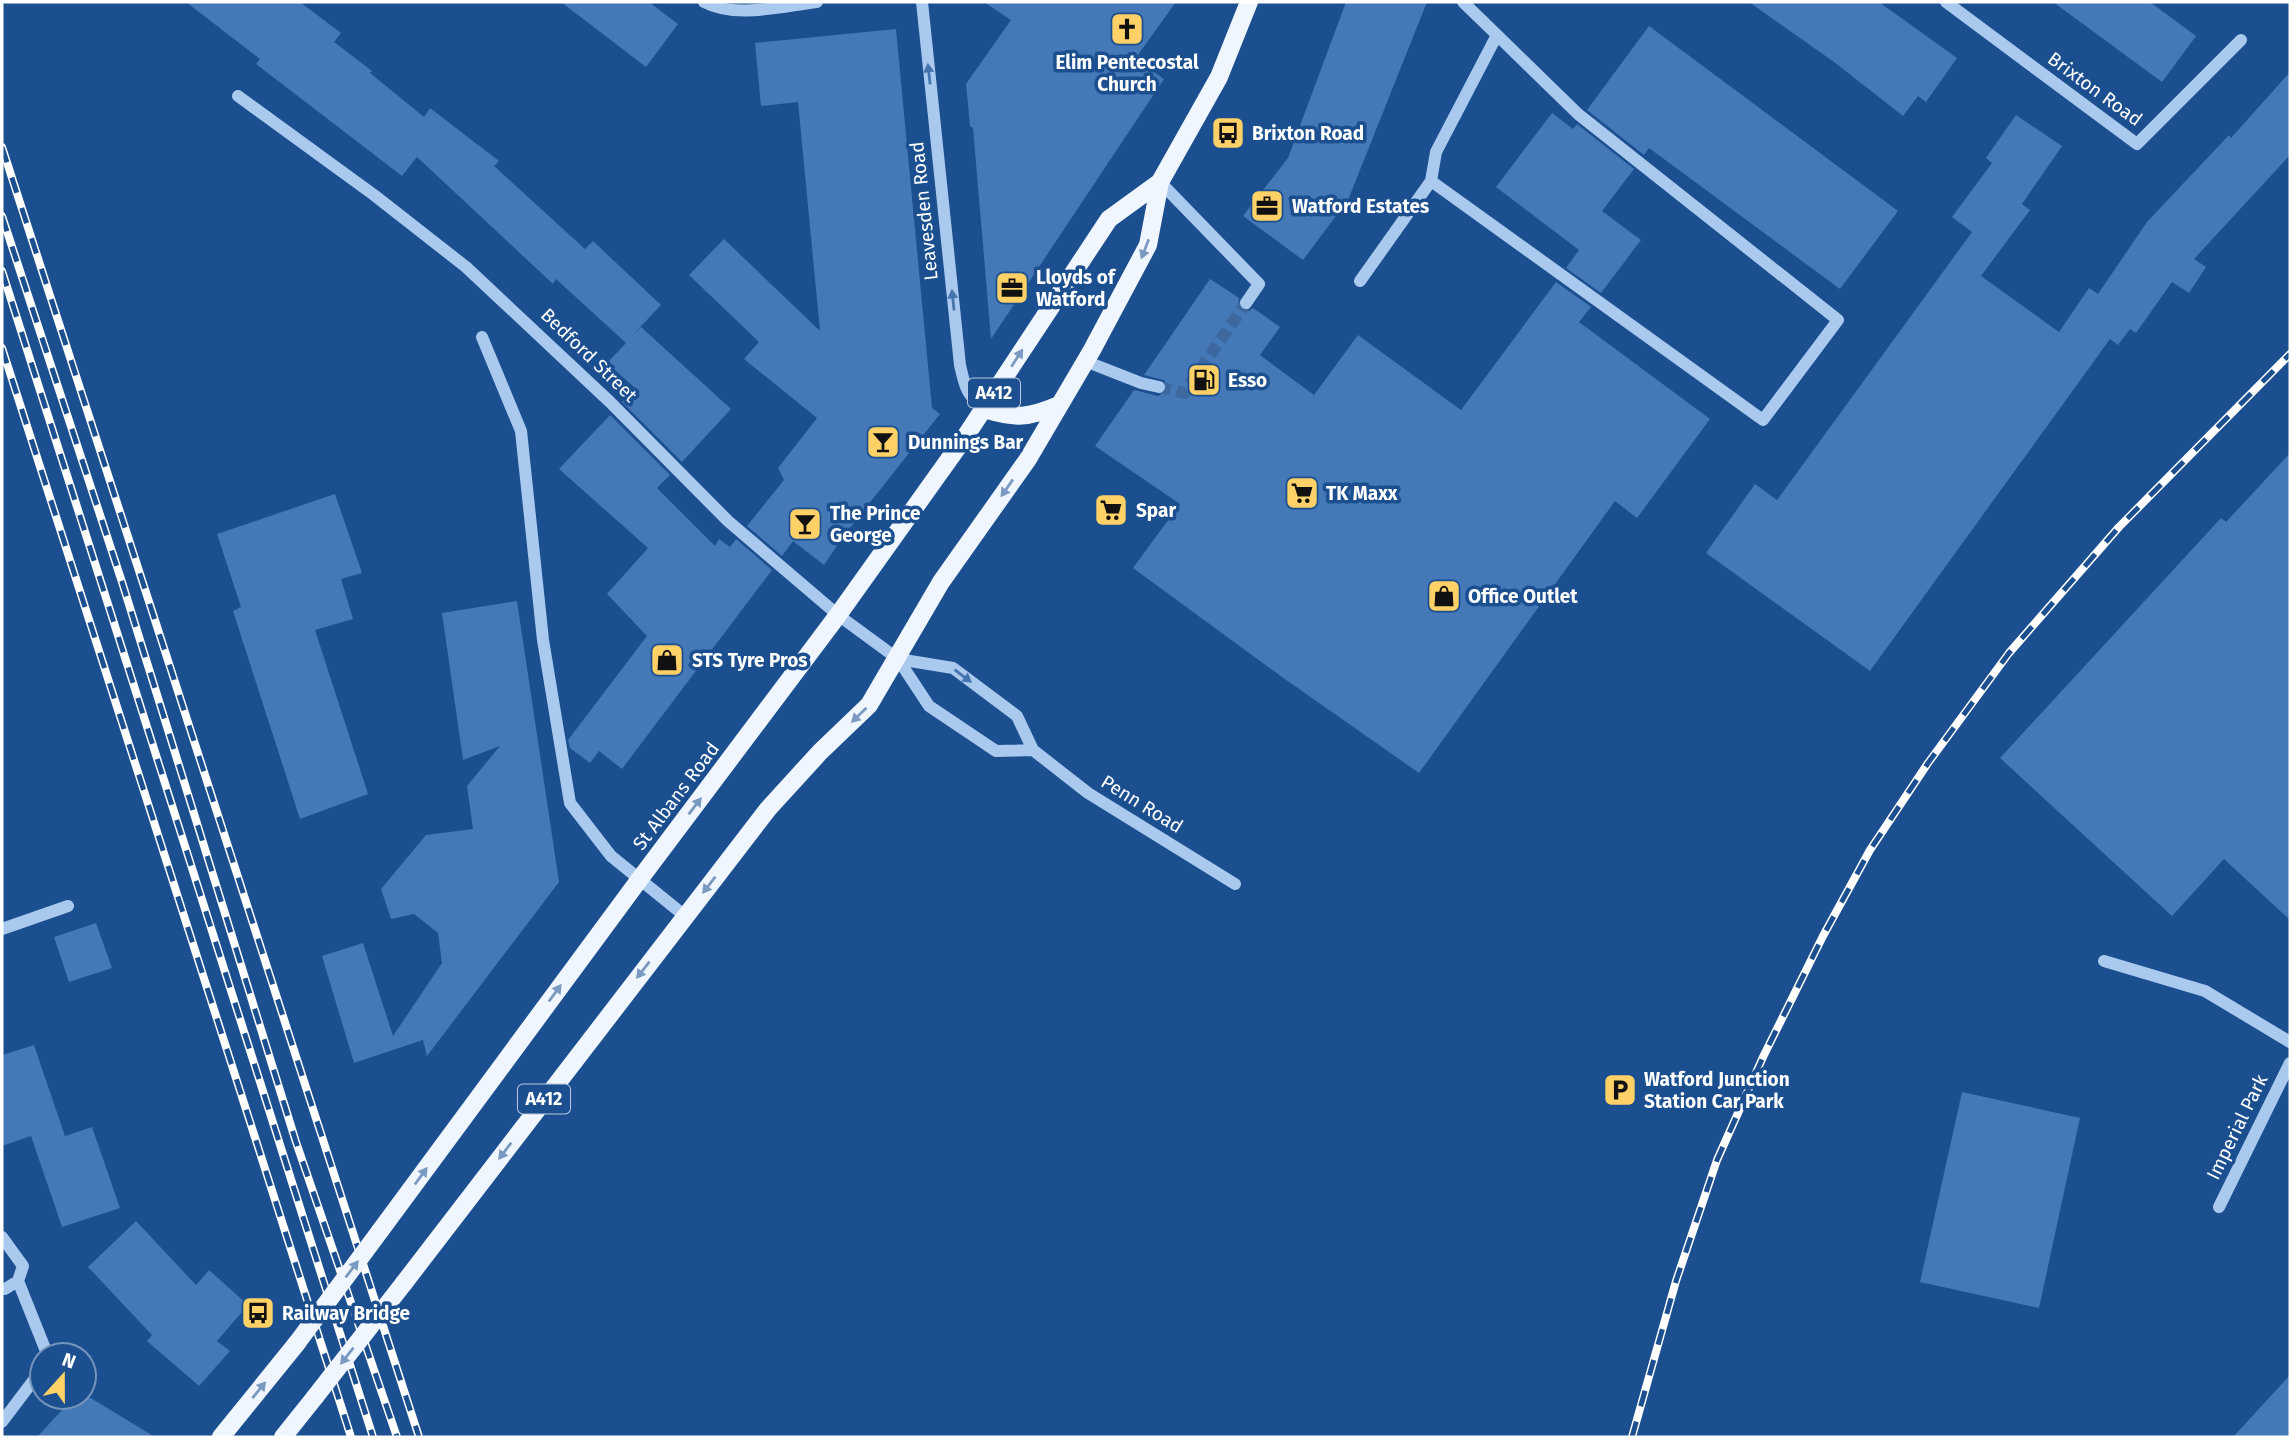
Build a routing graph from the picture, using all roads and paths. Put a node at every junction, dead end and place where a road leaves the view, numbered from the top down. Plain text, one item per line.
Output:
1 (704, 2) edge
2 (817, 2) edge
3 (922, 2) edge
4 (1249, 2) edge
5 (1463, 2) edge
6 (1946, 2) edge
7 (769, 5) edge
8 (1497, 35) junction
9 (2241, 40) dead end
10 (238, 96) dead end
11 (1430, 181) junction
12 (1160, 182) junction
13 (1360, 281) dead end
14 (1246, 303) tunnel mouth
15 (482, 337) dead end
16 (1085, 361) junction
17 (1159, 387) tunnel mouth
18 (1059, 405) junction
19 (984, 409) junction
20 (838, 615) junction
21 (898, 659) junction
22 (1033, 751) junction
23 (639, 880) junction
24 (1235, 884) dead end
25 (68, 906) dead end
26 (685, 916) junction
27 (2, 929) edge
28 (2104, 961) dead end
29 (2290, 1042) edge
30 (2290, 1063) edge
31 (2220, 1208) dead end
32 (2, 1237) edge
33 (18, 1281) junction
34 (2, 1289) edge
35 (42, 1341) edge
36 (28, 1388) edge
37 (2, 1422) edge
38 (221, 1437) edge
39 (283, 1437) edge

1 - 7 street
2 - 7 street
19 -> 3 street, Leavesden Road
4 - 12 main road, St Albans Road / A412
5 - 8 street
6 - 9 street, Brixton Road
8 - 11 street
8 - 11 street
10 - 20 street, Bedford Street
11 - 13 street
12 - 14 street
12 -> 16 main road, St Albans Road / A412
19 -> 12 main road, St Albans Road / A412
15 - 23 street
16 - 17 street
16 - 18 main road, St Albans Road / A412
18 - 19 main road
18 -> 21 main road, St Albans Road / A412
19 - 20 main road, St Albans Road / A412
20 - 21 street, Bedford Street
23 -> 20 main road, St Albans Road / A412
21 - 22 street
21 -> 22 street, Penn Road
21 -> 26 main road, St Albans Road / A412
22 - 24 street, Penn Road
23 - 26 street
38 -> 23 main road, St Albans Road / A412, bridge
25 - 27 street
26 -> 39 main road, St Albans Road / A412, bridge
28 - 29 street
30 - 31 street, Imperial Park
32 - 33 street
33 - 34 street
33 - 35 street
36 - 37 street

